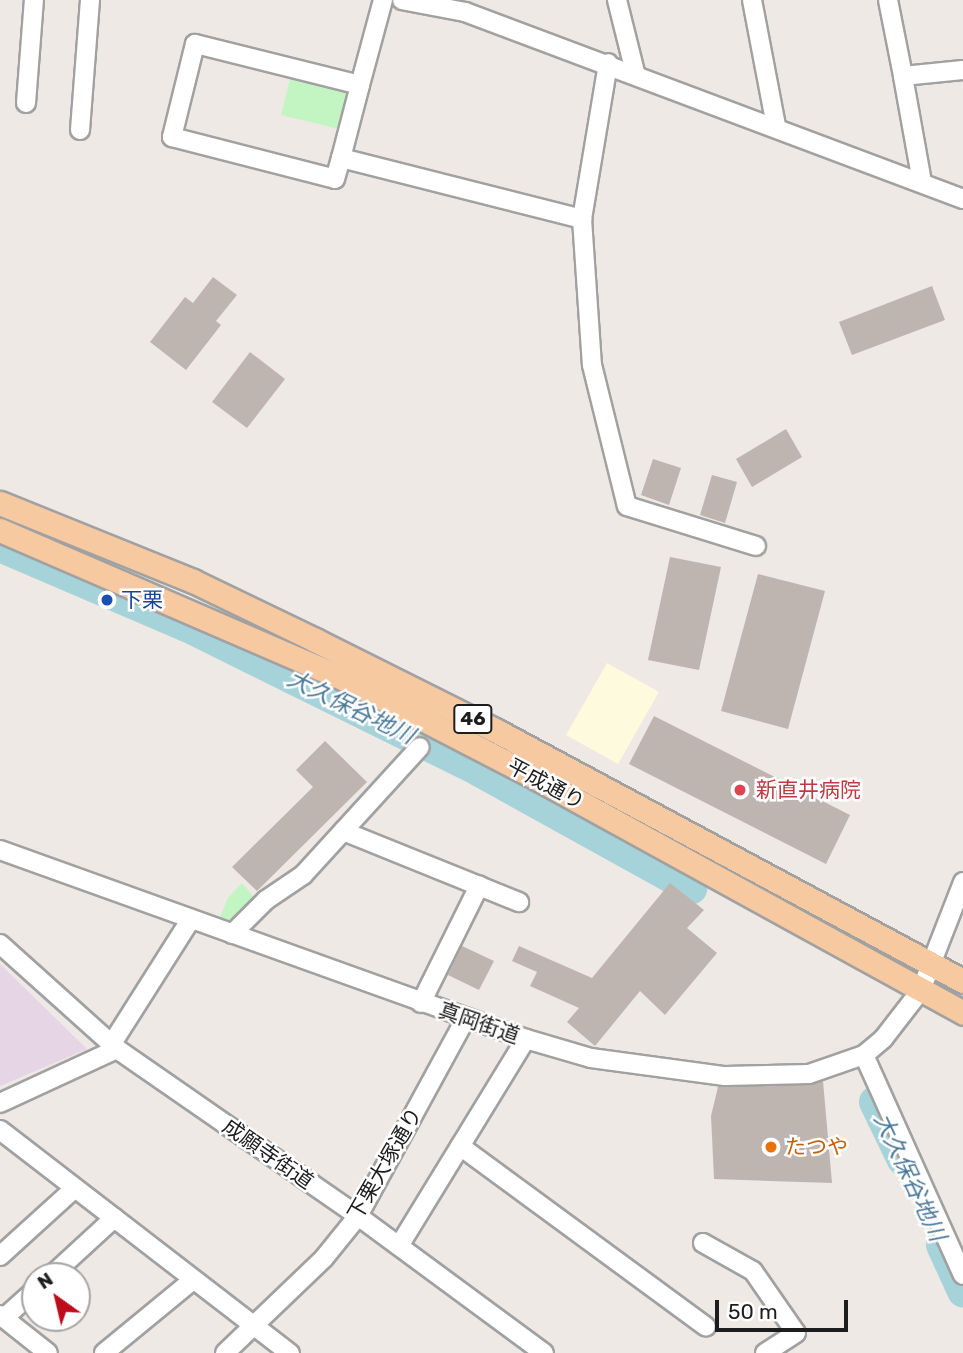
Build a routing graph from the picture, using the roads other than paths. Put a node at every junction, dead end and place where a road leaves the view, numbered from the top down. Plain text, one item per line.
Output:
1 (34, 0) edge
2 (90, 0) edge
3 (383, 0) edge
4 (401, 0) edge
5 (617, 0) edge
6 (751, 0) edge
7 (888, 0) edge
8 (463, 6) edge
9 (608, 63) junction
10 (963, 70) edge
11 (635, 72) junction
12 (903, 76) junction
13 (360, 85) junction
14 (26, 103) dead end
15 (776, 126) junction
16 (80, 130) dead end
17 (341, 158) junction
18 (922, 182) junction
19 (963, 199) edge
20 (582, 219) junction
21 (0, 503) edge
22 (0, 530) edge
23 (756, 546) dead end
24 (420, 747) dead end
25 (343, 831) junction
26 (0, 850) edge
27 (963, 882) edge
28 (479, 886) junction
29 (519, 902) dead end
30 (191, 919) junction
31 (232, 934) junction
32 (0, 944) edge
33 (933, 964) junction
34 (963, 981) edge
35 (921, 990) junction
36 (421, 1003) junction
37 (963, 1013) edge
38 (464, 1020) junction
39 (526, 1039) junction
40 (114, 1047) junction
41 (864, 1055) junction
42 (0, 1103) edge
43 (0, 1130) edge
44 (460, 1146) junction
45 (75, 1188) junction
46 (358, 1216) junction
47 (114, 1218) junction
48 (703, 1244) dead end
49 (399, 1246) junction
50 (0, 1256) edge
51 (66, 1262) edge
52 (963, 1275) edge
53 (193, 1280) junction
54 (21, 1301) edge
55 (2, 1317) edge
56 (706, 1327) dead end
57 (255, 1328) junction
58 (540, 1352) edge
59 (48, 1353) edge
60 (104, 1353) edge
61 (225, 1353) edge
62 (290, 1353) edge
63 (765, 1353) edge

1 - 14 street
2 - 16 street
3 - 13 street
4 - 8 street
5 - 11 street
6 - 15 street
7 - 12 street
8 - 9 street
9 - 11 street
9 - 20 street
10 - 12 street
11 - 15 street
12 - 18 street
13 - 17 street
13 - 17 street
15 - 18 street
17 - 20 street
18 - 19 street
20 - 23 street
21 - 33 main road, 平成通り / 46
22 - 35 main road, 平成通り / 46
24 - 25 street
25 - 28 street
25 - 31 street
26 - 30 street, 真岡街道
27 - 33 street, 真岡街道
28 - 29 street
28 - 36 street
30 - 31 street, 真岡街道
30 - 40 street
31 - 36 street, 真岡街道
32 - 40 street, 成願寺街道
33 - 34 main road, 平成通り / 46
33 - 35 street, 真岡街道
35 - 37 main road, 平成通り / 46
35 - 41 street, 真岡街道
36 - 38 street, 真岡街道
38 - 39 street, 真岡街道
38 - 46 street, 下栗大塚通り
39 - 41 street, 真岡街道
39 - 44 street
40 - 42 street
40 - 46 street, 成願寺街道
41 - 52 street
43 - 45 street
44 - 49 street
44 - 56 street
45 - 47 street
45 - 50 street
46 - 49 street, 成願寺街道
46 - 57 street, 下栗大塚通り
47 - 51 street
47 - 53 street
48 - 63 street
49 - 58 street, 成願寺街道
53 - 57 street
53 - 60 street
54 - 55 street
55 - 59 street
57 - 61 street, 下栗大塚通り
57 - 62 street

